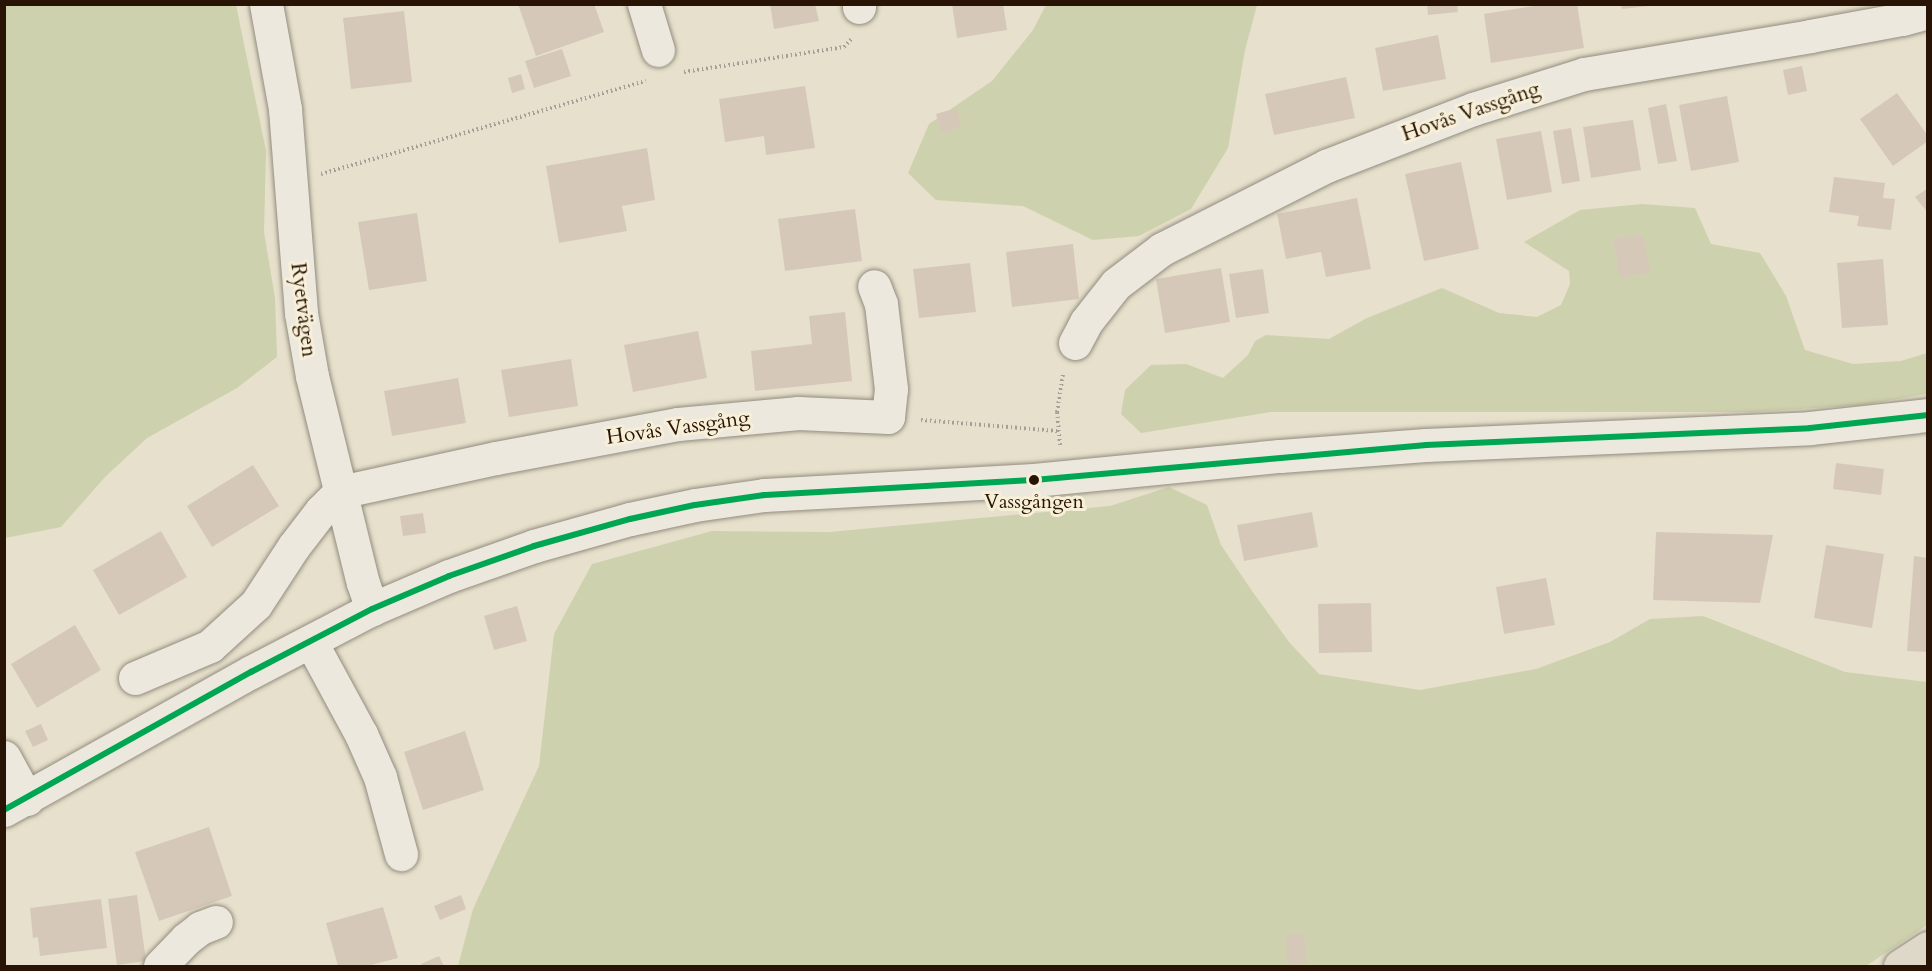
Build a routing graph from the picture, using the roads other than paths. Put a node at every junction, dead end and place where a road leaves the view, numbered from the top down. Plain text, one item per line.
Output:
1 (266, 4) edge
2 (644, 4) edge
3 (1928, 12) edge
4 (658, 50) road end
5 (874, 286) dead end
6 (1075, 343) road end
7 (1928, 415) edge
8 (340, 492) junction
9 (372, 609) junction
10 (311, 642) junction
11 (135, 678) dead end
12 (4, 757) edge
13 (16, 804) edge
14 (401, 854) dead end
15 (216, 922) dead end
16 (1928, 948) edge
17 (159, 966) edge
18 (1900, 966) edge

1 - 8 street, Ryetvägen
2 - 4 street
3 - 6 street, Hovås Vassgång
5 - 8 street, Hovås Vassgång
7 - 9 street
8 - 9 street, Ryetvägen
8 - 11 street
9 - 10 street
10 - 13 street
10 - 14 street
12 - 13 street
15 - 17 street
16 - 18 main road

